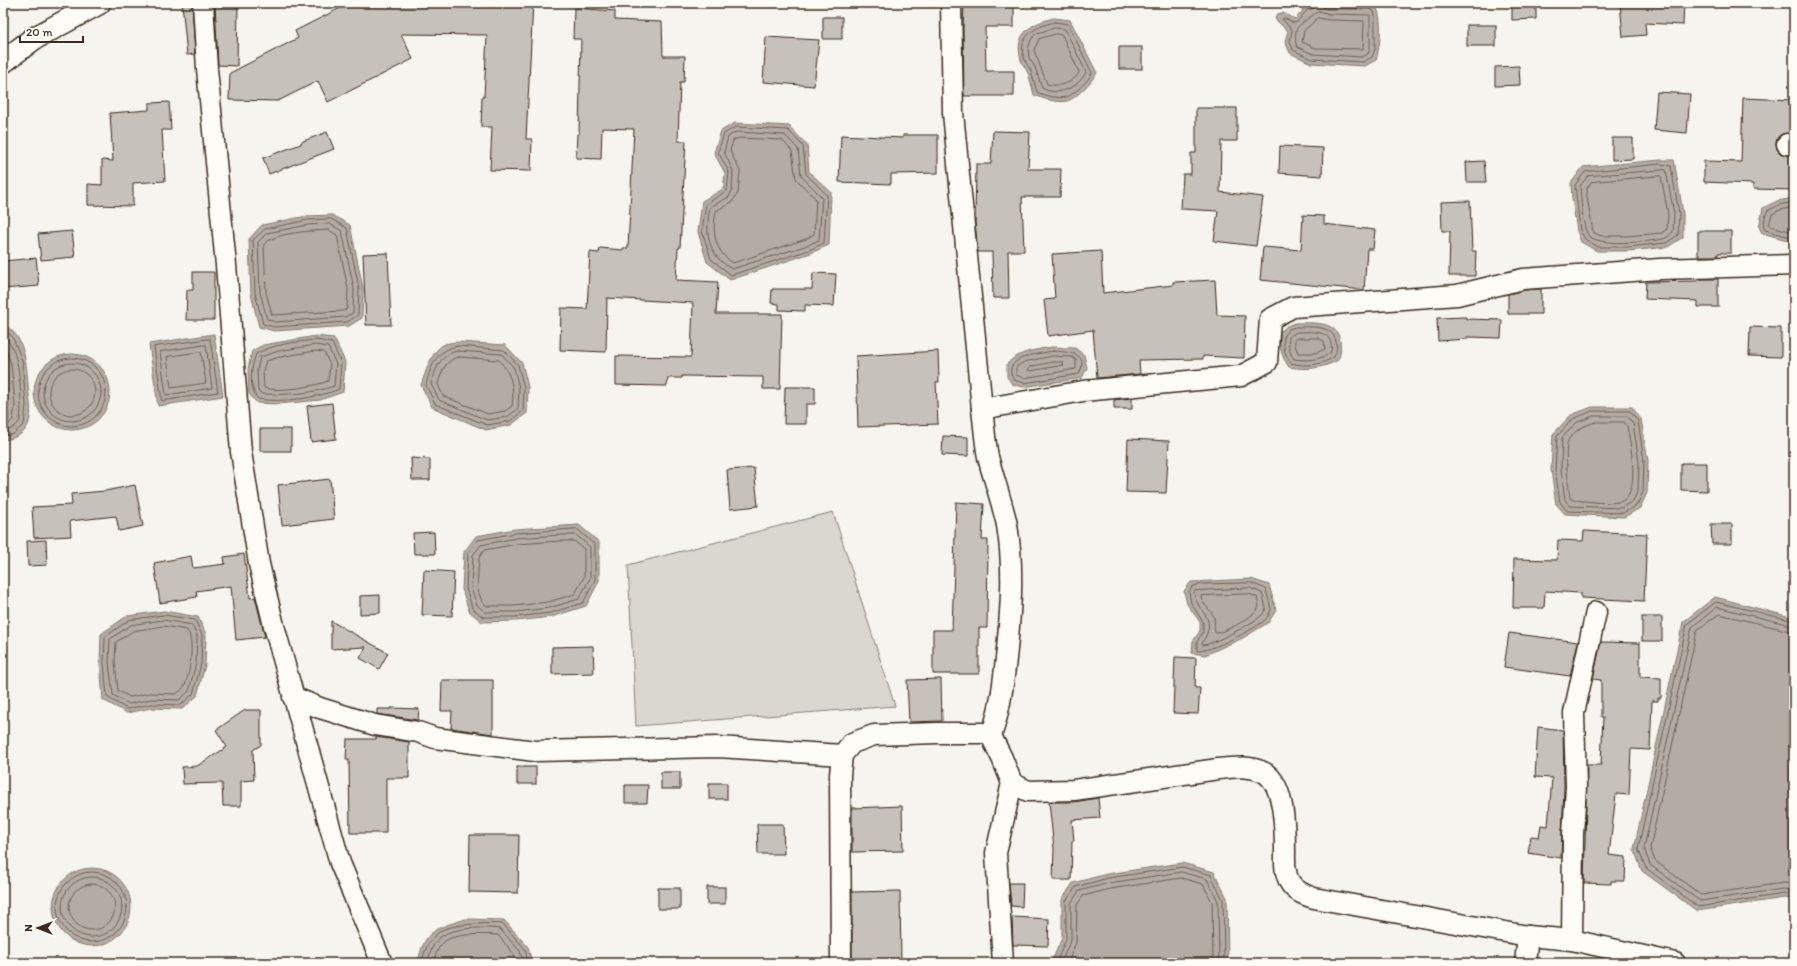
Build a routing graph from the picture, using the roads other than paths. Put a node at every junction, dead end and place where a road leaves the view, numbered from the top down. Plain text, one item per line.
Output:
1 (99, 3) edge
2 (203, 3) edge
3 (951, 3) edge
4 (3, 62) edge
5 (1794, 265) edge
6 (982, 409) junction
7 (1596, 612) dead end
8 (293, 697) junction
9 (991, 736) junction
10 (842, 756) junction
11 (1012, 783) junction
12 (1528, 936) junction
13 (1572, 940) junction
14 (382, 963) edge
15 (841, 963) edge
16 (1003, 963) edge
17 (1525, 963) edge
18 (1675, 963) edge

1 - 4 highway
2 - 8 street
3 - 6 street
5 - 6 street
6 - 9 street
7 - 13 street
8 - 10 street
8 - 14 street
9 - 10 street
9 - 11 street
10 - 15 street
11 - 12 street
11 - 16 street
12 - 13 street
12 - 17 street
13 - 18 street

